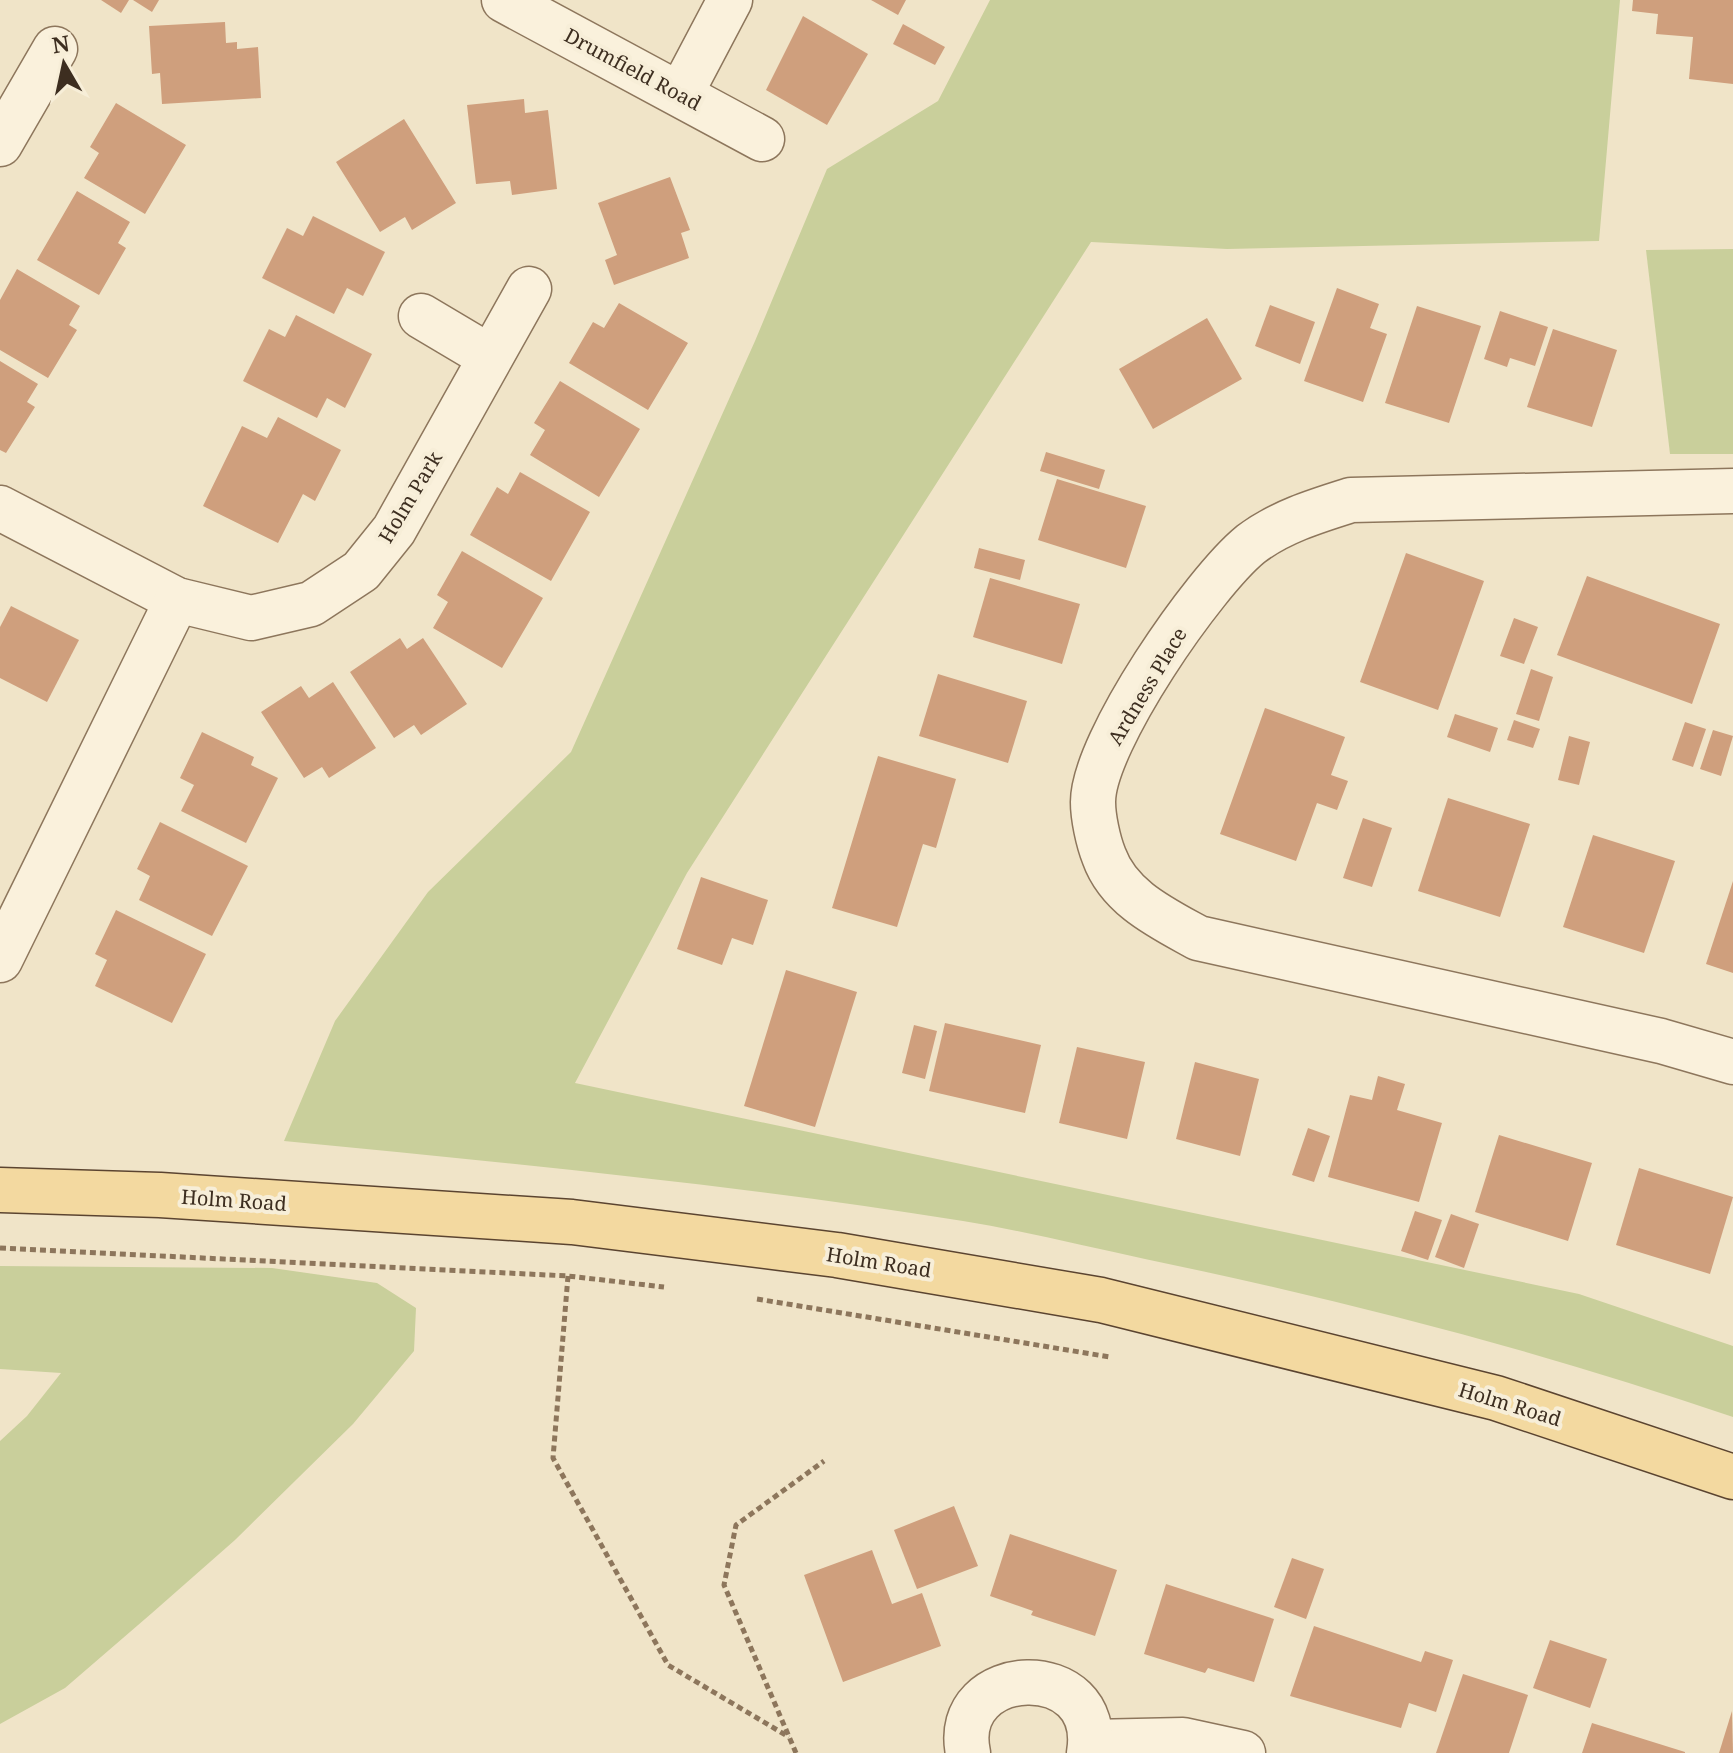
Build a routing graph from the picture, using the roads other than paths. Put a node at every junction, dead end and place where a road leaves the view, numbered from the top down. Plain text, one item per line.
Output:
1 (504, 0) edge
2 (730, 0) edge
3 (55, 49) dead end
4 (681, 93) junction
5 (7, 117) edge
6 (762, 139) dead end
7 (529, 289) dead end
8 (421, 316) dead end
9 (490, 357) junction
10 (1733, 491) edge
11 (0, 508) edge
12 (177, 600) junction
13 (2, 952) edge
14 (1733, 1062) edge
15 (0, 1190) edge
16 (1733, 1477) edge
17 (1090, 1747) edge
18 (968, 1753) edge
19 (1243, 1753) edge

1 - 4 street, Drumfield Road
2 - 4 street
3 - 5 street
4 - 6 street, Drumfield Road
7 - 9 street, Holm Park
8 - 9 street
9 - 12 street, Holm Park
10 - 14 street, Ardness Place
11 - 12 street, Holm Park
12 - 13 street
15 - 16 main road, Holm Road
17 - 18 street
17 - 19 street

